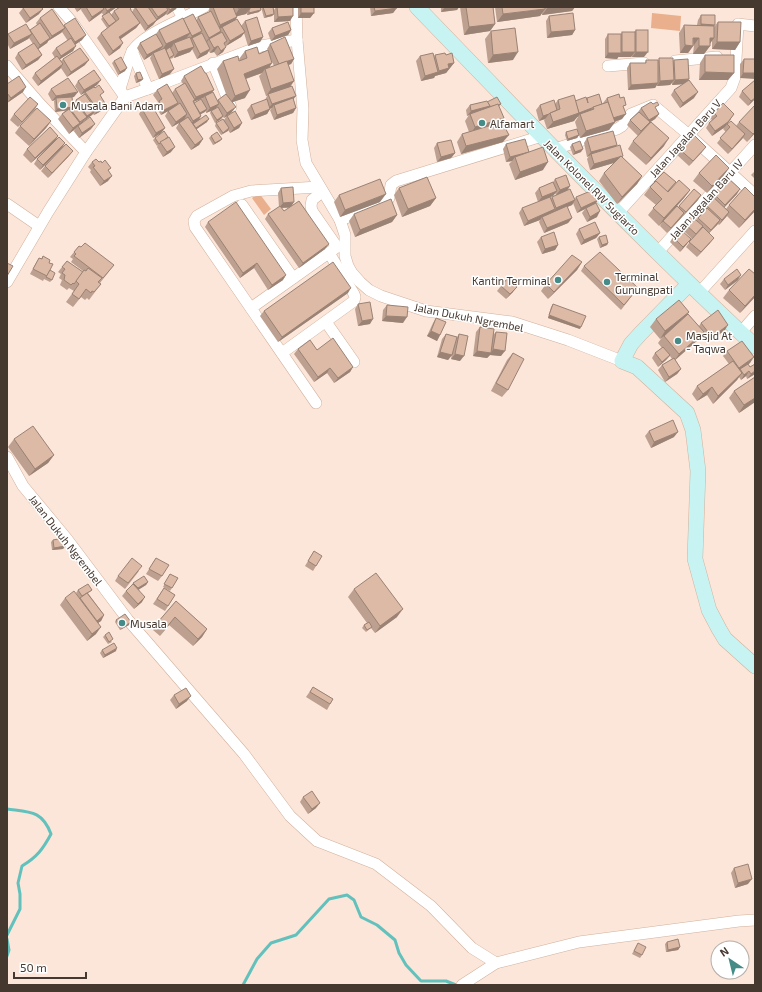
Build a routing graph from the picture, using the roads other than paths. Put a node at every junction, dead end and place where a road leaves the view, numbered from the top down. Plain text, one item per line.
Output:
1 (59, 7) edge
2 (177, 7) edge
3 (204, 7) edge
4 (296, 7) edge
5 (417, 7) edge
6 (183, 18) junction
7 (755, 26) edge
8 (297, 40) junction
9 (132, 51) junction
10 (736, 56) junction
11 (214, 63) junction
12 (7, 66) edge
13 (608, 66) dead end
14 (148, 89) junction
15 (123, 92) junction
16 (233, 114) edge
17 (689, 134) junction
18 (542, 136) junction
19 (755, 145) edge
20 (555, 149) junction
21 (86, 152) junction
22 (730, 172) junction
23 (320, 189) junction
24 (755, 195) edge
25 (7, 204) edge
26 (242, 205) dead end
27 (618, 213) junction
28 (340, 220) junction
29 (39, 226) junction
30 (755, 231) edge
31 (328, 253) junction
32 (657, 253) junction
33 (293, 278) junction
34 (7, 282) edge
35 (694, 289) junction
36 (251, 308) junction
37 (755, 316) edge
38 (326, 322) junction
39 (741, 332) junction
40 (755, 346) edge
41 (282, 354) junction
42 (622, 361) junction
43 (354, 362) dead end
44 (316, 403) dead end
45 (7, 457) edge
46 (755, 666) edge
47 (755, 920) edge
48 (496, 963) junction
49 (464, 983) edge

1 - 15 street
2 - 6 street
3 - 6 street
4 - 8 street, Jalan Dukuh Ngrembel
5 - 18 main road, Jalan Kolonel RW Sugiarto
6 - 9 street
7 - 10 street, Jalan Jagalan Baru V
8 - 11 street
8 - 23 street, Jalan Dukuh Ngrembel
9 - 14 street
9 - 15 street
10 - 13 street
10 - 17 street, Jalan Jagalan Baru V
11 - 14 street
11 - 16 street
12 - 21 street
14 - 15 street
15 - 21 street
17 - 20 street
17 - 22 street
17 - 27 street, Jalan Jagalan Baru V
18 - 20 main road, Jalan Kolonel RW Sugiarto
18 - 28 street
19 - 22 street, Jalan Jagalan Baru IV
20 - 27 main road, Jalan Kolonel RW Sugiarto
21 - 29 street
22 - 24 street
22 - 32 street, Jalan Jagalan Baru IV
23 - 28 street, Jalan Dukuh Ngrembel
23 - 31 street
23 - 36 street
25 - 29 street
26 - 33 street
27 - 32 main road, Jalan Kolonel RW Sugiarto
28 - 42 street, Jalan Dukuh Ngrembel
29 - 34 street
30 - 35 street
31 - 33 street
31 - 38 street
32 - 35 main road, Jalan Kolonel RW Sugiarto
33 - 36 street
35 - 39 main road, Jalan Kolonel RW Sugiarto
35 - 42 main road
36 - 41 street
37 - 39 street
38 - 41 street
38 - 43 street
39 - 40 main road, Jalan Kolonel RW Sugiarto
41 - 44 street
42 - 46 main road
45 - 48 street, Jalan Dukuh Ngrembel
47 - 48 street
48 - 49 street

